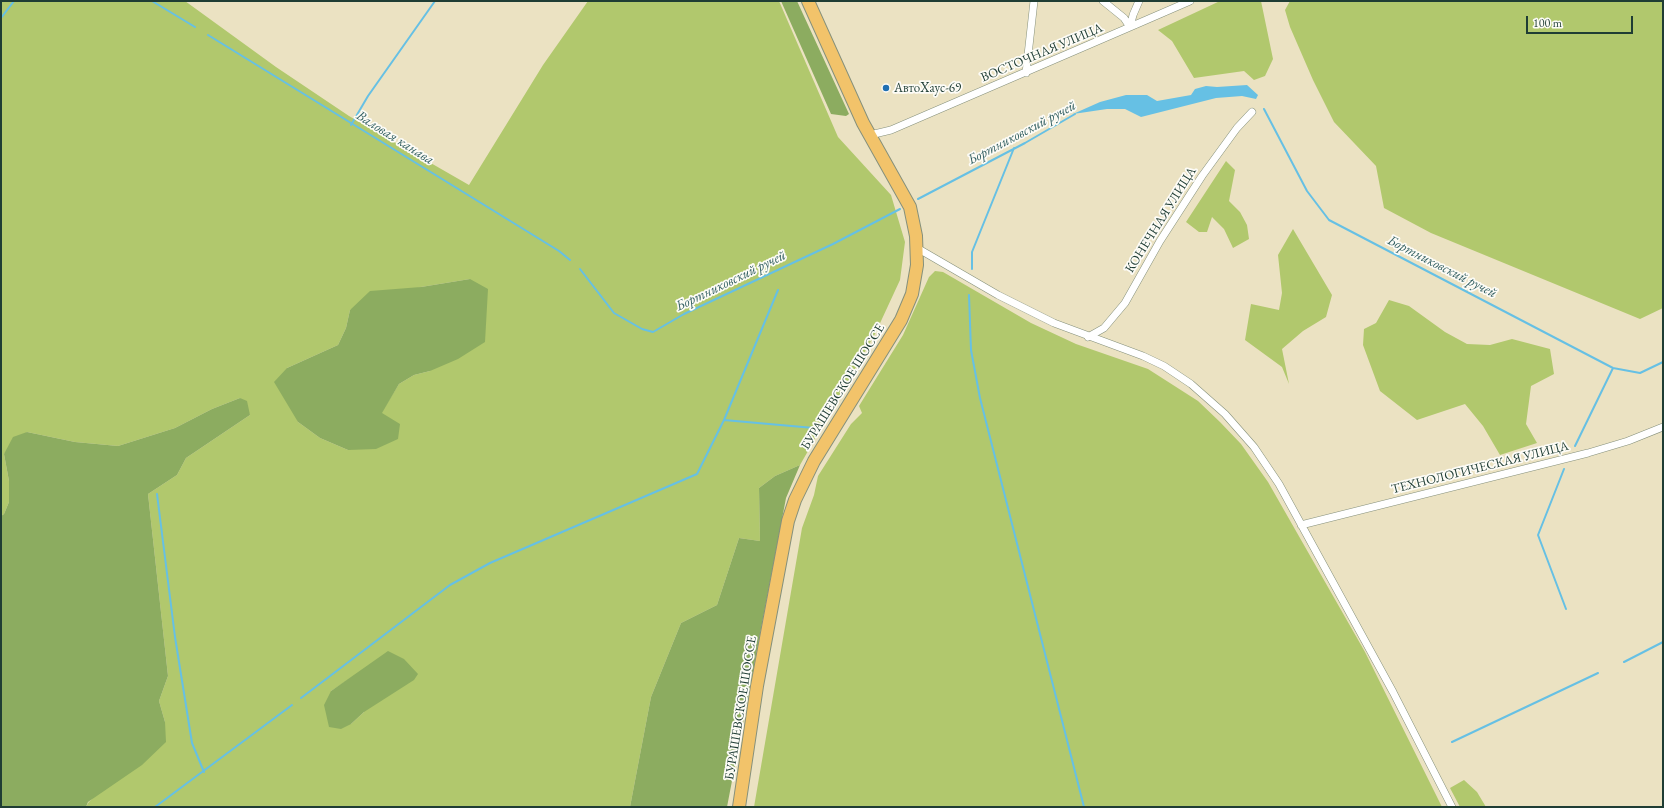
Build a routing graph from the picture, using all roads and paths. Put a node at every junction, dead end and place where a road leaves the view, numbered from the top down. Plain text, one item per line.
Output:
1 (808, 1) edge
2 (1034, 1) edge
3 (1103, 1) edge
4 (1139, 1) edge
5 (1190, 1) edge
6 (1130, 27) junction
7 (1026, 73) junction
8 (1252, 112) dead end
9 (870, 136) junction
10 (917, 248) junction
11 (1088, 337) junction
12 (1663, 428) edge
13 (1301, 525) junction
14 (739, 807) edge
15 (1452, 807) edge

1 - 9 main road, БУРАШЕВСКОЕ ШОССЕ
2 - 7 street
3 - 6 street
4 - 6 street
5 - 6 street
6 - 7 street, ВОСТОЧНАЯ УЛИЦА
7 - 9 street, ВОСТОЧНАЯ УЛИЦА
8 - 11 street, КОНЕЧНАЯ УЛИЦА
9 - 10 main road, БУРАШЕВСКОЕ ШОССЕ
10 - 11 street
10 - 14 main road, БУРАШЕВСКОЕ ШОССЕ
11 - 13 street
12 - 13 street, ТЕХНОЛОГИЧЕСКАЯ УЛИЦА
13 - 15 street

